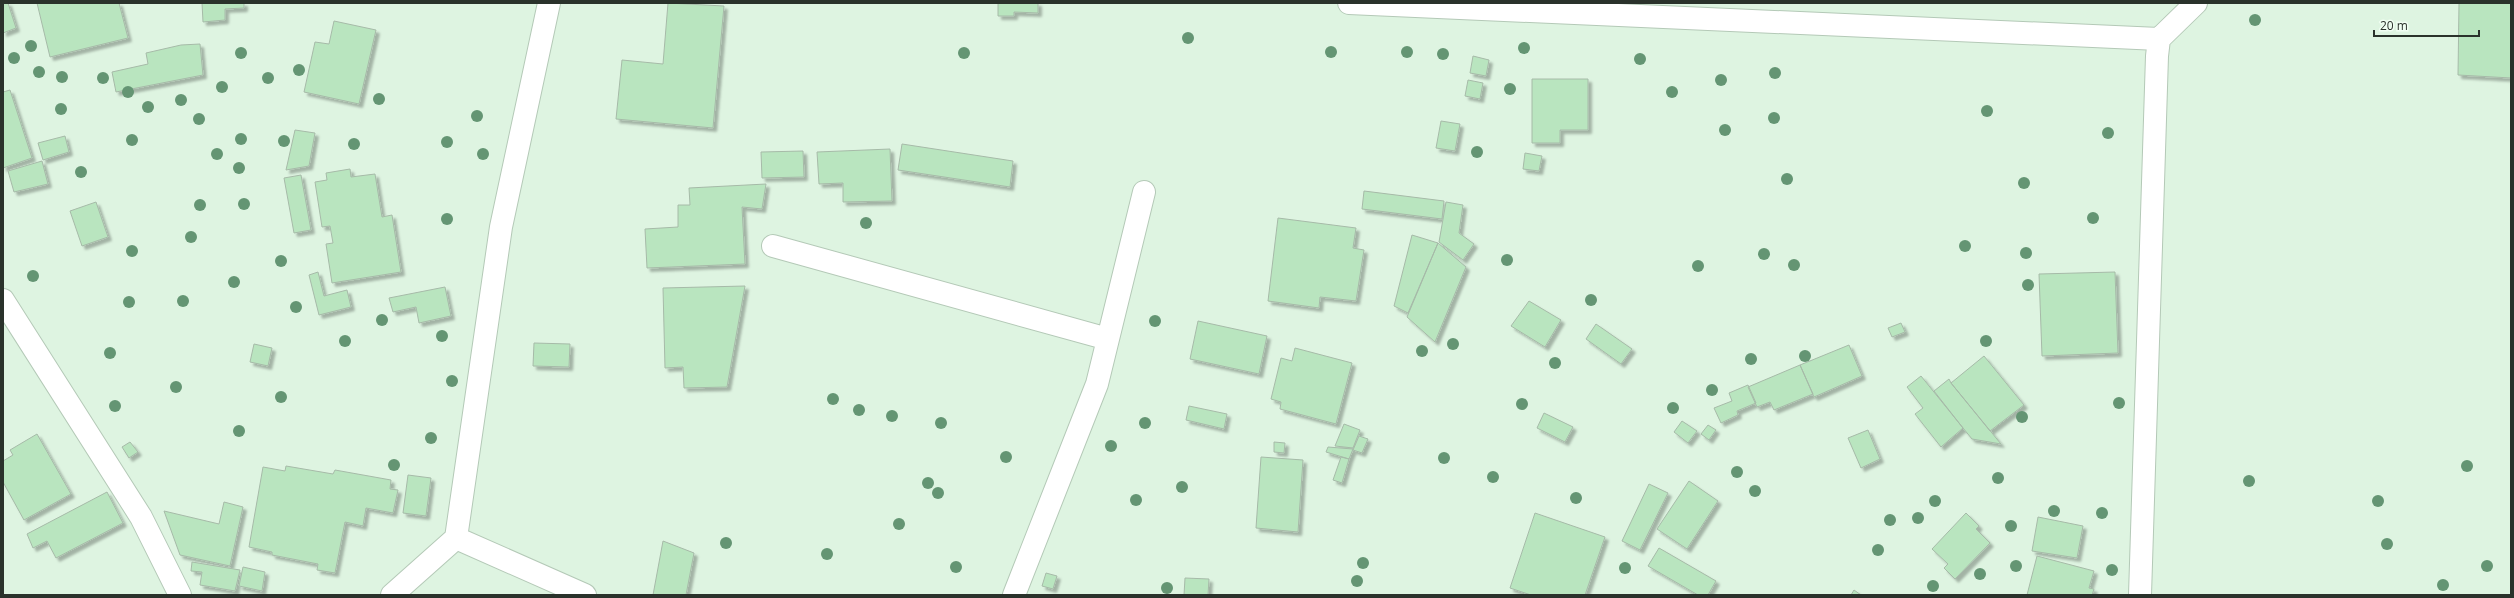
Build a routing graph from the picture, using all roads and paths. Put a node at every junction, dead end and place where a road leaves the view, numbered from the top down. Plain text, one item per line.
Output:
1 (549, 3) edge
2 (1349, 3) edge
3 (2196, 3) edge
4 (2159, 39) junction
5 (1144, 192) dead end
6 (773, 246) dead end
7 (3, 300) edge
8 (1108, 339) junction
9 (456, 538) junction
10 (180, 595) edge
11 (392, 595) edge
12 (585, 595) edge
13 (1014, 595) edge
14 (2140, 595) edge

1 - 9 street
2 - 4 street
3 - 4 street
4 - 14 street
5 - 8 street
6 - 8 street
7 - 10 street
8 - 13 street
9 - 11 street
9 - 12 street

